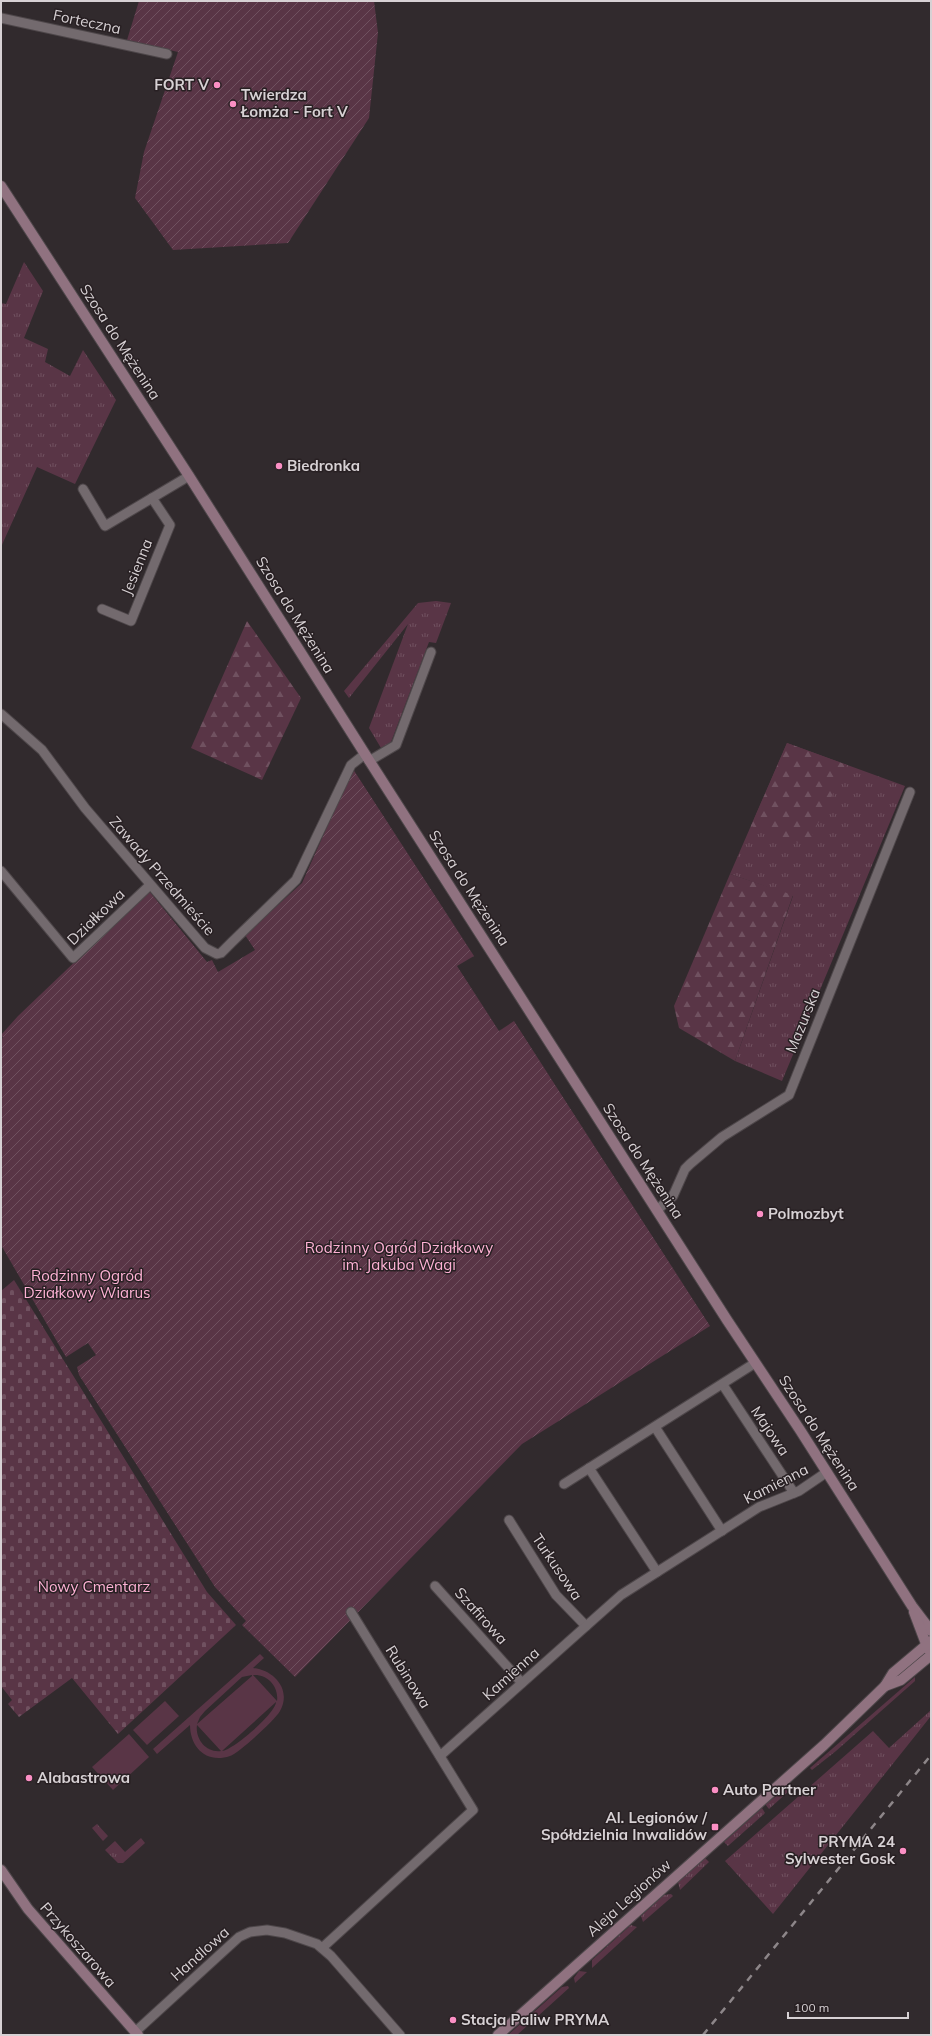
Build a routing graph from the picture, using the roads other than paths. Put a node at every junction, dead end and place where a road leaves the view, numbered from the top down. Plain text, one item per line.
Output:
1 (1, 18) edge
2 (167, 54) dead end
3 (1, 186) edge
4 (189, 476) junction
5 (83, 489) dead end
6 (152, 498) junction
7 (102, 609) dead end
8 (431, 652) dead end
9 (1, 714) edge
10 (367, 758) junction
11 (910, 792) dead end
12 (1, 871) edge
13 (150, 885) junction
14 (657, 1210) junction
15 (755, 1363) junction
16 (723, 1385) junction
17 (655, 1427) junction
18 (589, 1468) junction
19 (827, 1472) junction
20 (564, 1484) dead end
21 (794, 1493) junction
22 (510, 1520) dead end
23 (722, 1531) junction
24 (657, 1572) junction
25 (435, 1586) dead end
26 (912, 1606) junction
27 (352, 1612) dead end
28 (586, 1626) junction
29 (931, 1632) edge
30 (930, 1650) edge
31 (522, 1683) junction
32 (440, 1756) junction
33 (1, 1870) edge
34 (322, 1948) junction
35 (136, 2034) edge
36 (400, 2035) edge
37 (498, 2035) edge

1 - 2 street, Forteczna
3 - 4 main road, Szosa do Mężenina
4 - 6 street
4 - 10 main road, Szosa do Mężenina
5 - 6 street
6 - 7 street, Jesienna
8 - 10 street
9 - 13 street, Zawady Przedmieście
10 - 13 street, Zawady Przedmieście
10 - 14 main road, Szosa do Mężenina
11 - 14 street, Mazurska
12 - 13 street, Działkowa
14 - 15 main road, Szosa do Mężenina
15 - 16 street
15 - 19 main road, Szosa do Mężenina
16 - 17 street
16 - 21 street, Majowa
17 - 18 street
17 - 23 street
18 - 20 street
18 - 24 street
19 - 21 street, Kamienna
19 - 26 main road, Szosa do Mężenina
21 - 23 street, Kamienna
22 - 28 street, Turkusowa
23 - 24 street, Kamienna
24 - 28 street, Kamienna
25 - 31 street, Szafirowa
26 - 29 main road, Szosa do Mężenina
26 - 30 main road, Szosa do Mężenina
27 - 32 street, Rubinowa
28 - 31 street, Kamienna
30 - 37 main road, Aleja Legionów
31 - 32 street, Kamienna
32 - 34 street
33 - 35 main road, Przykoszarowa
34 - 35 street, Handlowa
34 - 36 street, Handlowa

